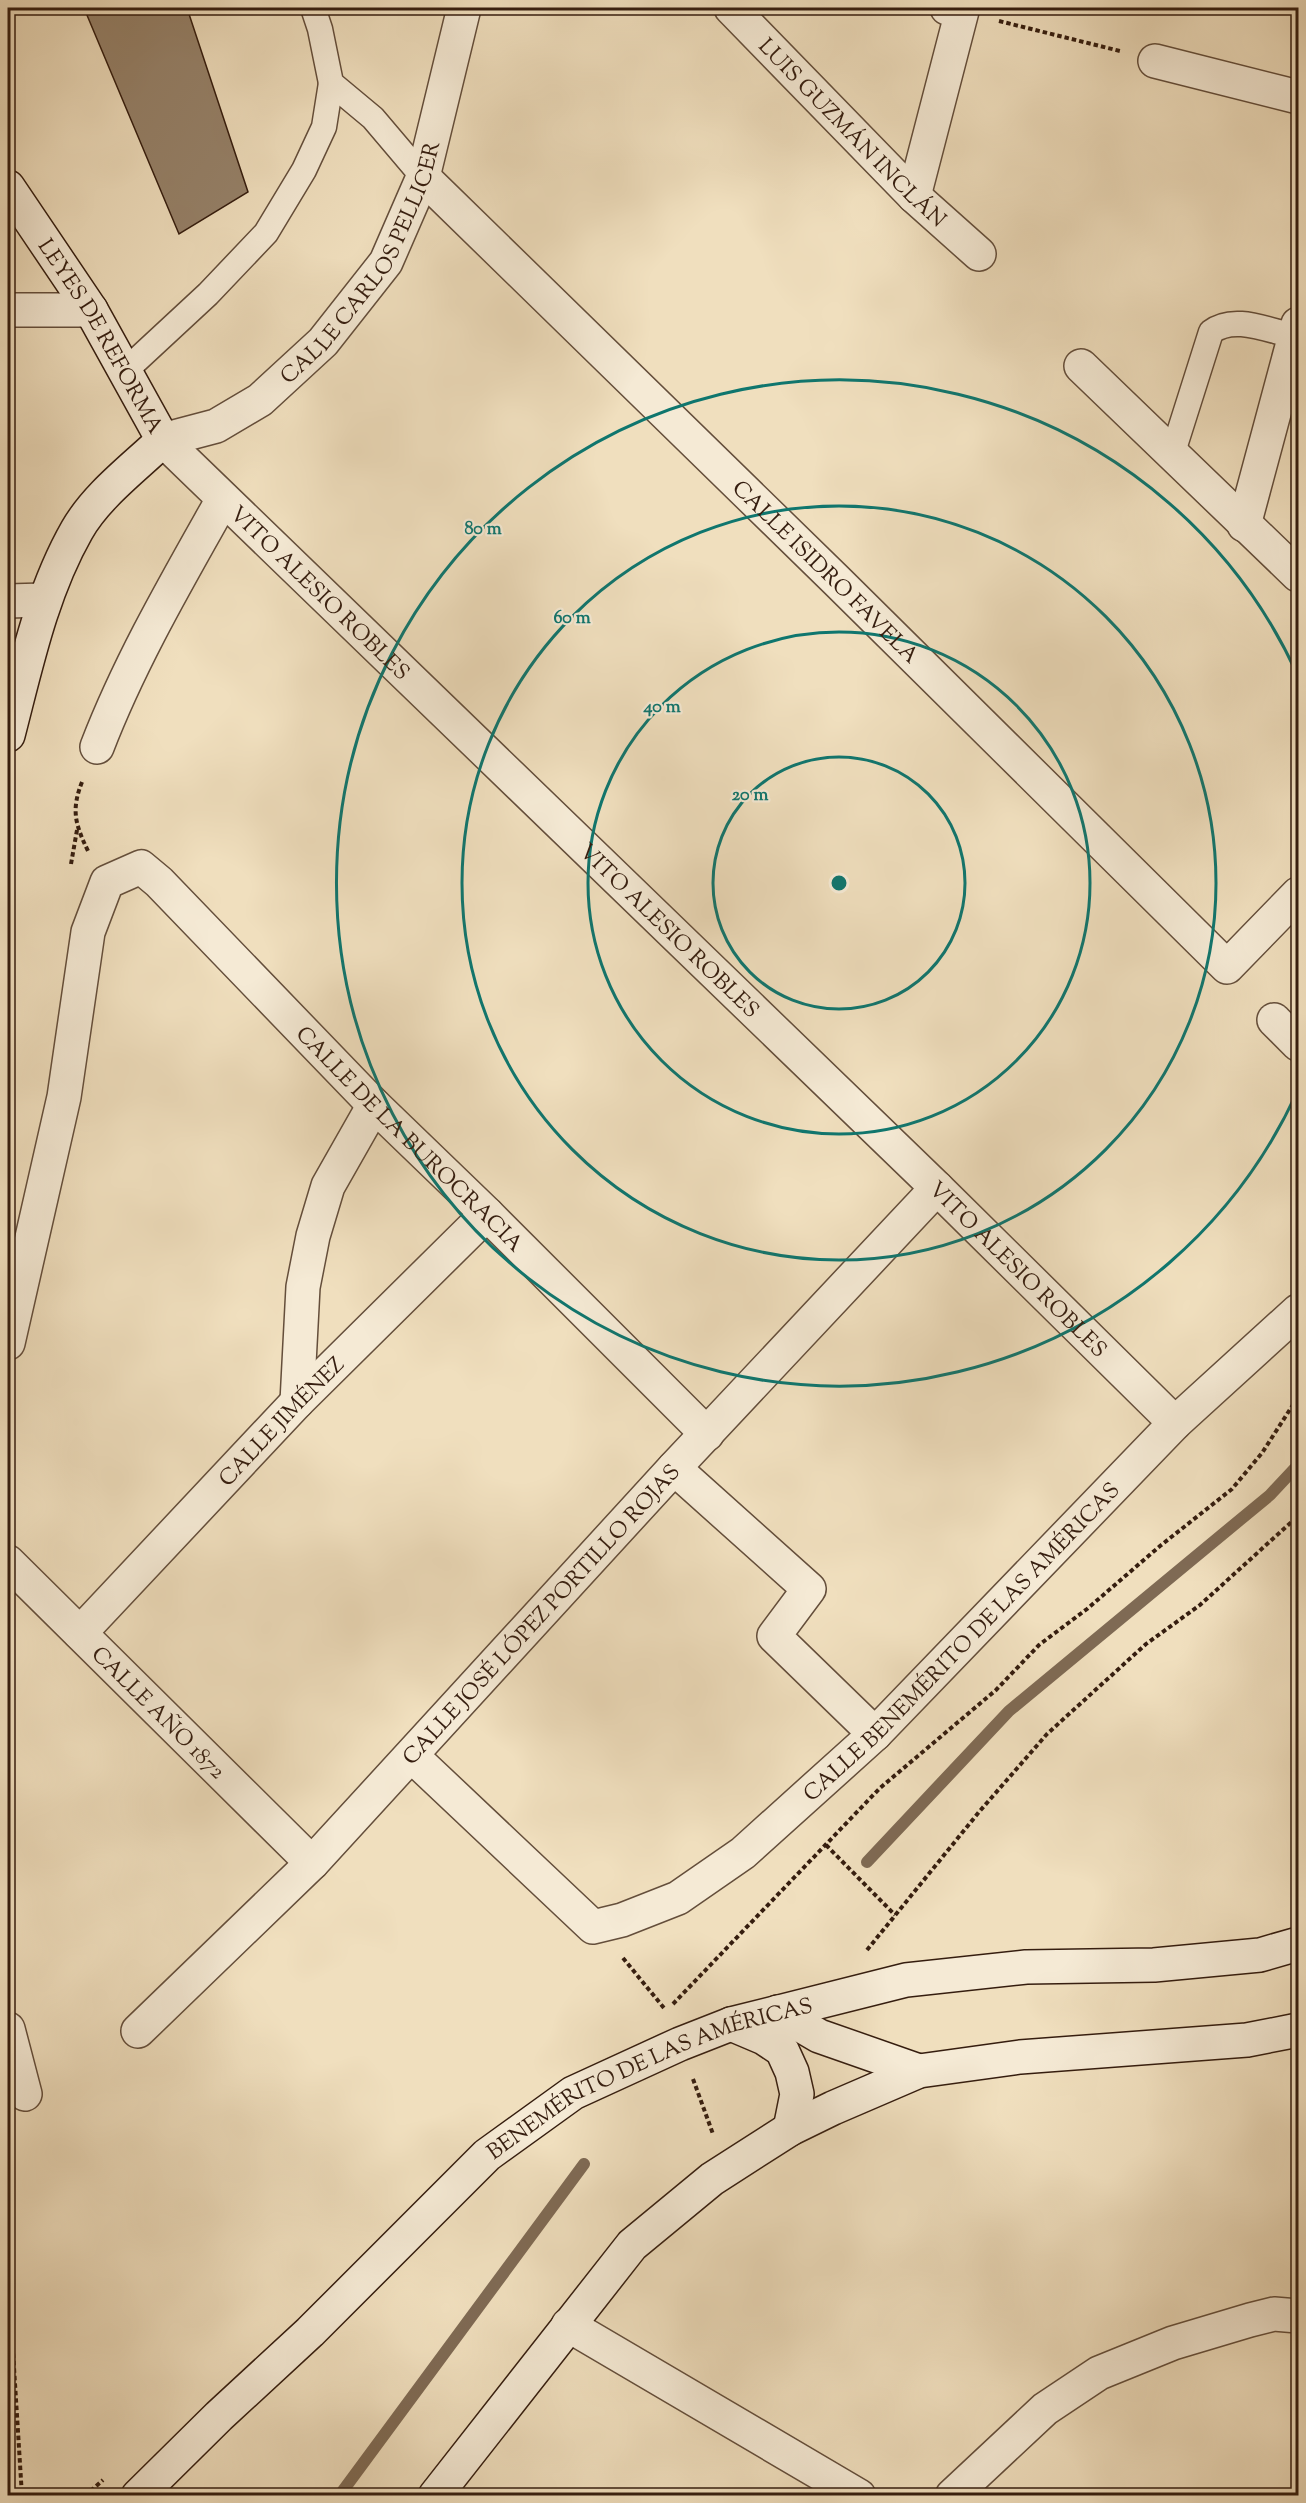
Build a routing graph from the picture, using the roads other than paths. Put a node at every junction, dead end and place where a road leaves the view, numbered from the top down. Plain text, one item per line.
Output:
1 (313, 8) edge
2 (464, 8) edge
3 (732, 8) edge
4 (954, 9) edge
5 (1155, 60) road end
6 (331, 83) junction
7 (1299, 97) edge
8 (423, 177) junction
9 (8, 187) edge
10 (914, 196) junction
11 (978, 254) dead end
12 (8, 310) edge
13 (91, 310) junction
14 (1297, 330) edge
15 (1081, 366) dead end
16 (125, 371) junction
17 (163, 440) junction
18 (1172, 455) junction
19 (223, 499) junction
20 (1244, 525) junction
21 (1299, 575) edge
22 (44, 600) junction
23 (8, 601) edge
24 (8, 735) edge
25 (97, 747) road end
26 (1299, 894) edge
27 (1274, 1020) dead end
28 (1299, 1044) edge
29 (374, 1105) junction
30 (937, 1188) junction
31 (487, 1214) junction
32 (1299, 1311) edge
33 (8, 1343) edge
34 (297, 1402) junction
35 (1175, 1423) junction
36 (707, 1434) junction
37 (674, 1468) junction
38 (8, 1562) edge
39 (80, 1633) junction
40 (875, 1734) junction
41 (412, 1756) junction
42 (312, 1863) junction
43 (1299, 1944) edge
44 (778, 2012) junction
45 (731, 2024) junction
46 (8, 2029) edge
47 (1299, 2030) edge
48 (138, 2031) dead end
49 (919, 2071) junction
50 (25, 2094) dead end
51 (790, 2129) junction
52 (1299, 2316) edge
53 (567, 2325) junction
54 (138, 2496) edge
55 (435, 2496) edge
56 (859, 2496) edge
57 (952, 2496) edge

1 - 6 lane
2 - 8 street, CALLE CARLOS PELLICER
3 - 10 street, LUIS GUZMÁN INCLÁN
4 - 10 street
5 - 7 street
6 - 8 lane
6 - 16 lane
8 - 17 street, CALLE CARLOS PELLICER
8 - 26 street, CALLE ISIDRO FAVELA
9 - 13 street, LEYES DE REFORMA
10 - 11 street, LUIS GUZMÁN INCLÁN
12 - 13 street
13 - 16 street, LEYES DE REFORMA
14 - 18 lane
14 - 20 street
15 - 18 street
16 - 17 street, LEYES DE REFORMA
17 - 19 street, VITO ALESIO ROBLES
17 - 22 street, LEYES DE REFORMA
18 - 20 street
19 - 25 street
19 - 30 street, VITO ALESIO ROBLES
20 - 21 street
22 - 23 street
22 - 24 street, LEYES DE REFORMA
27 - 28 street
29 - 31 street, CALLE DE LA BUROCRACIA
29 - 33 street, CALLE DE LA BUROCRACIA
29 - 34 street
30 - 35 street, VITO ALESIO ROBLES
30 - 36 street, CALLE JOSÉ LÓPEZ PORTILLO ROJAS
31 - 34 street, CALLE JIMÉNEZ
31 - 36 street, CALLE DE LA BUROCRACIA
32 - 35 street, CALLE BENEMÉRITO DE LAS AMÉRICAS
34 - 39 street, CALLE JIMÉNEZ
35 - 40 street, CALLE BENEMÉRITO DE LAS AMÉRICAS
36 - 37 street, CALLE JOSÉ LÓPEZ PORTILLO ROJAS
37 - 40 street
37 - 41 street, CALLE JOSÉ LÓPEZ PORTILLO ROJAS
38 - 39 street, CALLE AÑO 1872
39 - 42 street, CALLE AÑO 1872
40 - 41 street, CALLE BENEMÉRITO DE LAS AMÉRICAS
41 - 42 street, CALLE JOSÉ LÓPEZ PORTILLO ROJAS
42 - 48 street, CALLE JOSÉ LÓPEZ PORTILLO ROJAS
43 - 44 street, BENEMÉRITO DE LAS AMÉRICAS
44 - 45 street, BENEMÉRITO DE LAS AMÉRICAS
44 - 49 street
45 - 51 street
45 - 54 street, BENEMÉRITO DE LAS AMÉRICAS
46 - 50 street
47 - 49 street
49 - 51 street
51 - 53 street
52 - 57 street
53 - 55 street
53 - 56 street

